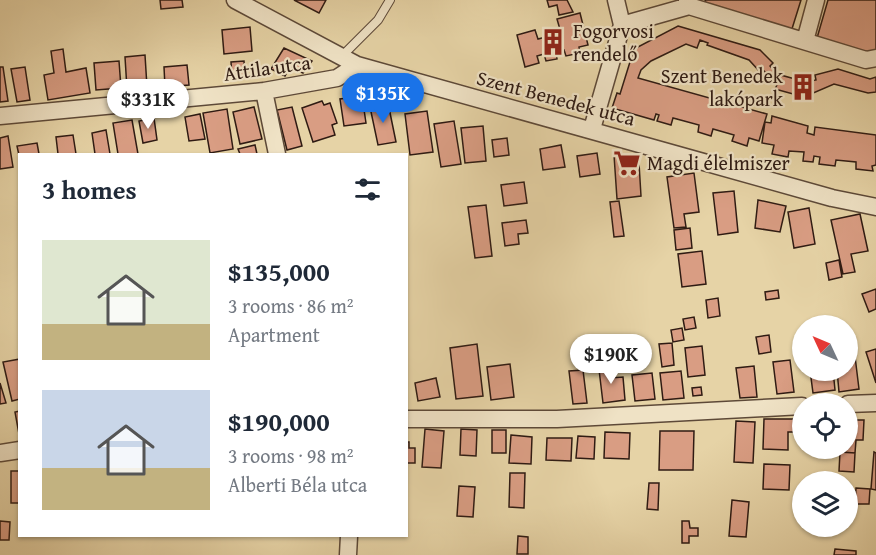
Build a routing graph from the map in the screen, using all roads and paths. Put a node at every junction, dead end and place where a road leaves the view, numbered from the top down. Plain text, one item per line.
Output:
1 (236, 0) edge
2 (390, 0) edge
3 (616, 0) edge
4 (816, 0) edge
5 (688, 3) edge
6 (622, 25) junction
7 (805, 41) junction
8 (342, 56) junction
9 (876, 58) edge
10 (357, 65) junction
11 (264, 91) junction
12 (0, 116) edge
13 (592, 129) junction
14 (277, 153) edge
15 (876, 207) edge
16 (858, 404) edge
17 (876, 404) edge
18 (792, 407) edge
19 (408, 419) edge
20 (18, 450) edge
21 (0, 453) edge
22 (349, 537) edge
23 (348, 555) edge

1 - 8 street, Szent Benedek utca
2 - 8 lane
3 - 6 street
4 - 7 street
5 - 6 street
5 - 7 street
6 - 13 street
7 - 9 street
8 - 10 street, Szent Benedek utca
10 - 11 street, Attila utca
10 - 13 street, Szent Benedek utca
11 - 12 street, Attila utca
11 - 14 street
13 - 15 street, Szent Benedek utca
16 - 17 street
18 - 19 street
20 - 21 street
22 - 23 street

